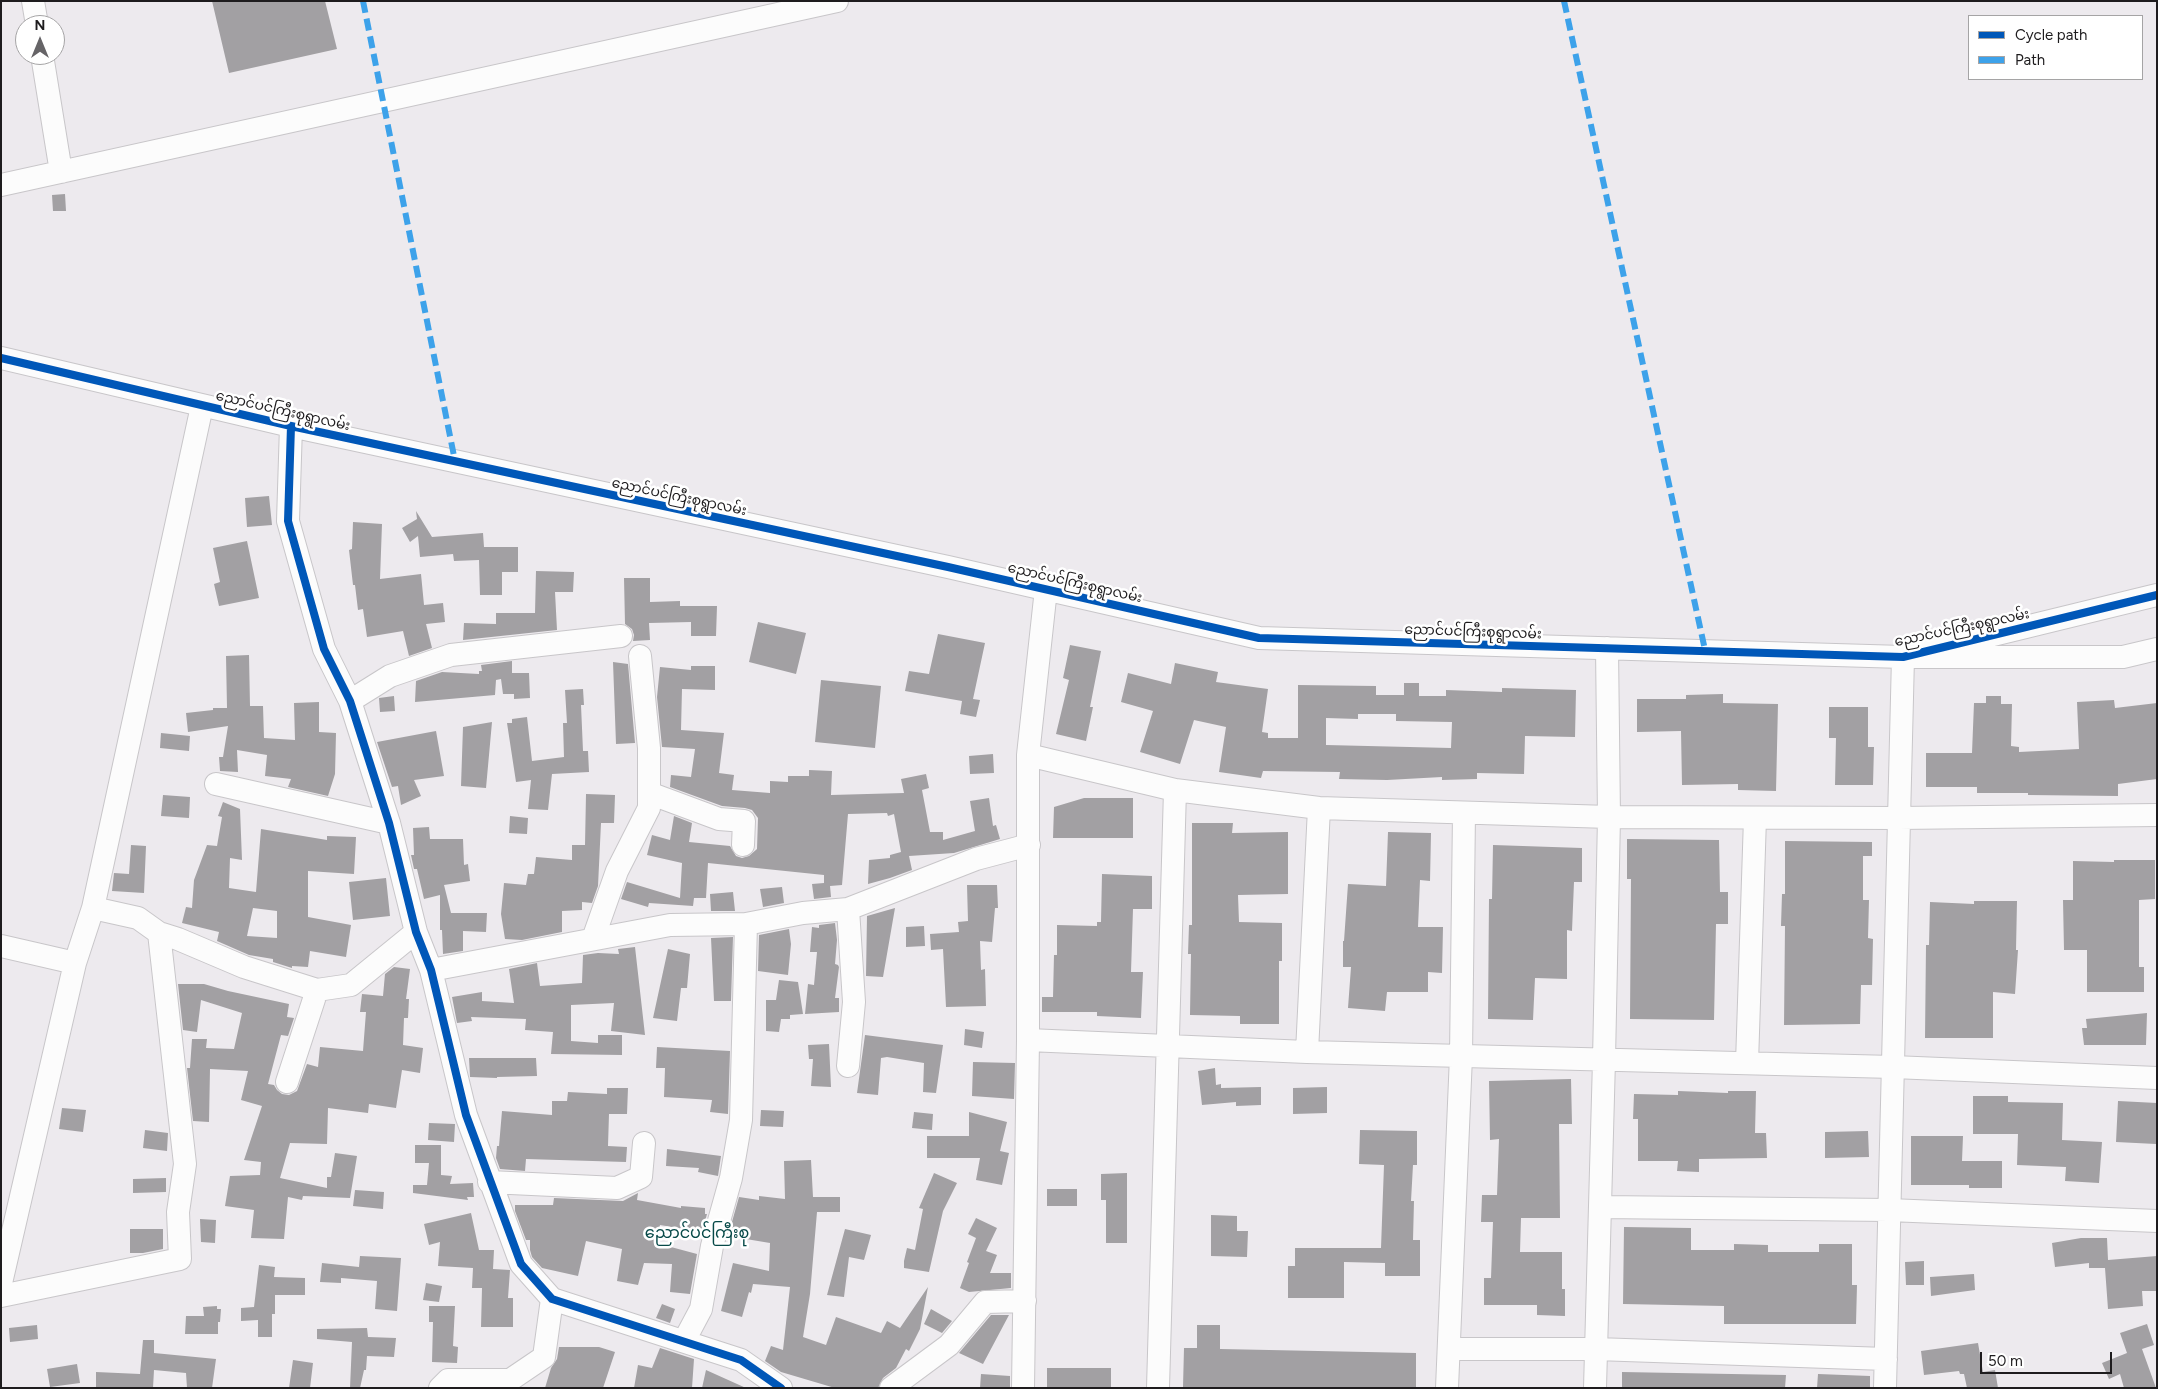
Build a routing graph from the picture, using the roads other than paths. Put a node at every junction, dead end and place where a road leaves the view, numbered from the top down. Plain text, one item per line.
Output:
1 (33, 1) edge
2 (837, 1) edge
3 (35, 15) edge
4 (44, 65) edge
5 (61, 172) junction
6 (1, 185) edge
7 (1, 358) edge
8 (202, 406) junction
9 (291, 426) junction
10 (1046, 589) junction
11 (2157, 596) edge
12 (620, 636) dead end
13 (1608, 648) junction
14 (2157, 649) edge
15 (640, 656) dead end
16 (1903, 657) junction
17 (350, 701) junction
18 (1028, 755) junction
19 (216, 784) dead end
20 (1175, 790) junction
21 (649, 793) junction
22 (1318, 808) junction
23 (1464, 813) junction
24 (2157, 815) edge
25 (1609, 817) junction
26 (1755, 818) junction
27 (1899, 818) junction
28 (389, 823) junction
29 (744, 845) dead end
30 (1028, 845) junction
31 (93, 908) junction
32 (848, 908) junction
33 (746, 924) junction
34 (416, 932) junction
35 (159, 933) junction
36 (593, 940) junction
37 (1, 946) edge
38 (75, 963) junction
39 (431, 970) junction
40 (317, 990) junction
41 (1028, 1040) junction
42 (1168, 1046) junction
43 (1306, 1052) junction
44 (1461, 1056) junction
45 (1604, 1060) junction
46 (1747, 1064) junction
47 (848, 1066) dead end
48 (1893, 1067) junction
49 (2157, 1078) edge
50 (287, 1082) dead end
51 (644, 1143) dead end
52 (489, 1182) junction
53 (1600, 1207) junction
54 (1889, 1210) junction
55 (2157, 1221) edge
56 (1, 1283) edge
57 (1, 1296) edge
58 (552, 1299) junction
59 (1025, 1301) junction
60 (684, 1341) junction
61 (1449, 1350) junction
62 (1596, 1350) junction
63 (1886, 1359) junction
64 (440, 1388) edge
65 (781, 1388) edge
66 (892, 1388) edge
67 (1022, 1388) edge
68 (1158, 1388) edge
69 (1447, 1388) edge
70 (1595, 1388) edge
71 (1885, 1388) edge

1 - 3 street
2 - 5 street
4 - 5 street
5 - 6 street
7 - 8 street, ညောင်ပင်ကြီးစုရွာလမ်း
8 - 9 street, ညောင်ပင်ကြီးစုရွာလမ်း
8 - 31 street
9 - 10 street, ညောင်ပင်ကြီးစုရွာလမ်း
9 - 17 street
10 - 13 street, ညောင်ပင်ကြီးစုရွာလမ်း
10 - 18 street
11 - 16 street, ညောင်ပင်ကြီးစုရွာလမ်း
12 - 17 street
13 - 16 street, ညောင်ပင်ကြီးစုရွာလမ်း
13 - 25 street
14 - 16 street
15 - 21 street
16 - 27 street
17 - 28 street
18 - 20 street
18 - 30 street
19 - 28 street
20 - 22 street
20 - 42 street
21 - 29 street
21 - 36 street
22 - 23 street
22 - 43 street
23 - 25 street
23 - 44 street
24 - 27 street
25 - 26 street
25 - 45 street
26 - 27 street
26 - 46 street
27 - 48 street
28 - 34 street
30 - 32 street
30 - 41 street
31 - 35 street
31 - 38 street
32 - 33 street
32 - 47 street
33 - 36 street
33 - 60 street
34 - 39 street
34 - 40 street
35 - 40 street
35 - 57 street
36 - 39 street
37 - 38 street
38 - 56 street
39 - 52 street
40 - 50 street
41 - 42 street
41 - 59 street
42 - 43 street
42 - 68 street
43 - 44 street
44 - 45 street
44 - 61 street
45 - 46 street
45 - 53 street
46 - 48 street
48 - 49 street
48 - 54 street
51 - 52 street
52 - 58 street
53 - 54 street
53 - 62 street
54 - 55 street
54 - 63 street
58 - 60 street
58 - 64 street
59 - 66 street
59 - 67 street
60 - 65 street
61 - 62 street
61 - 69 street
62 - 63 street
62 - 70 street
63 - 71 street

